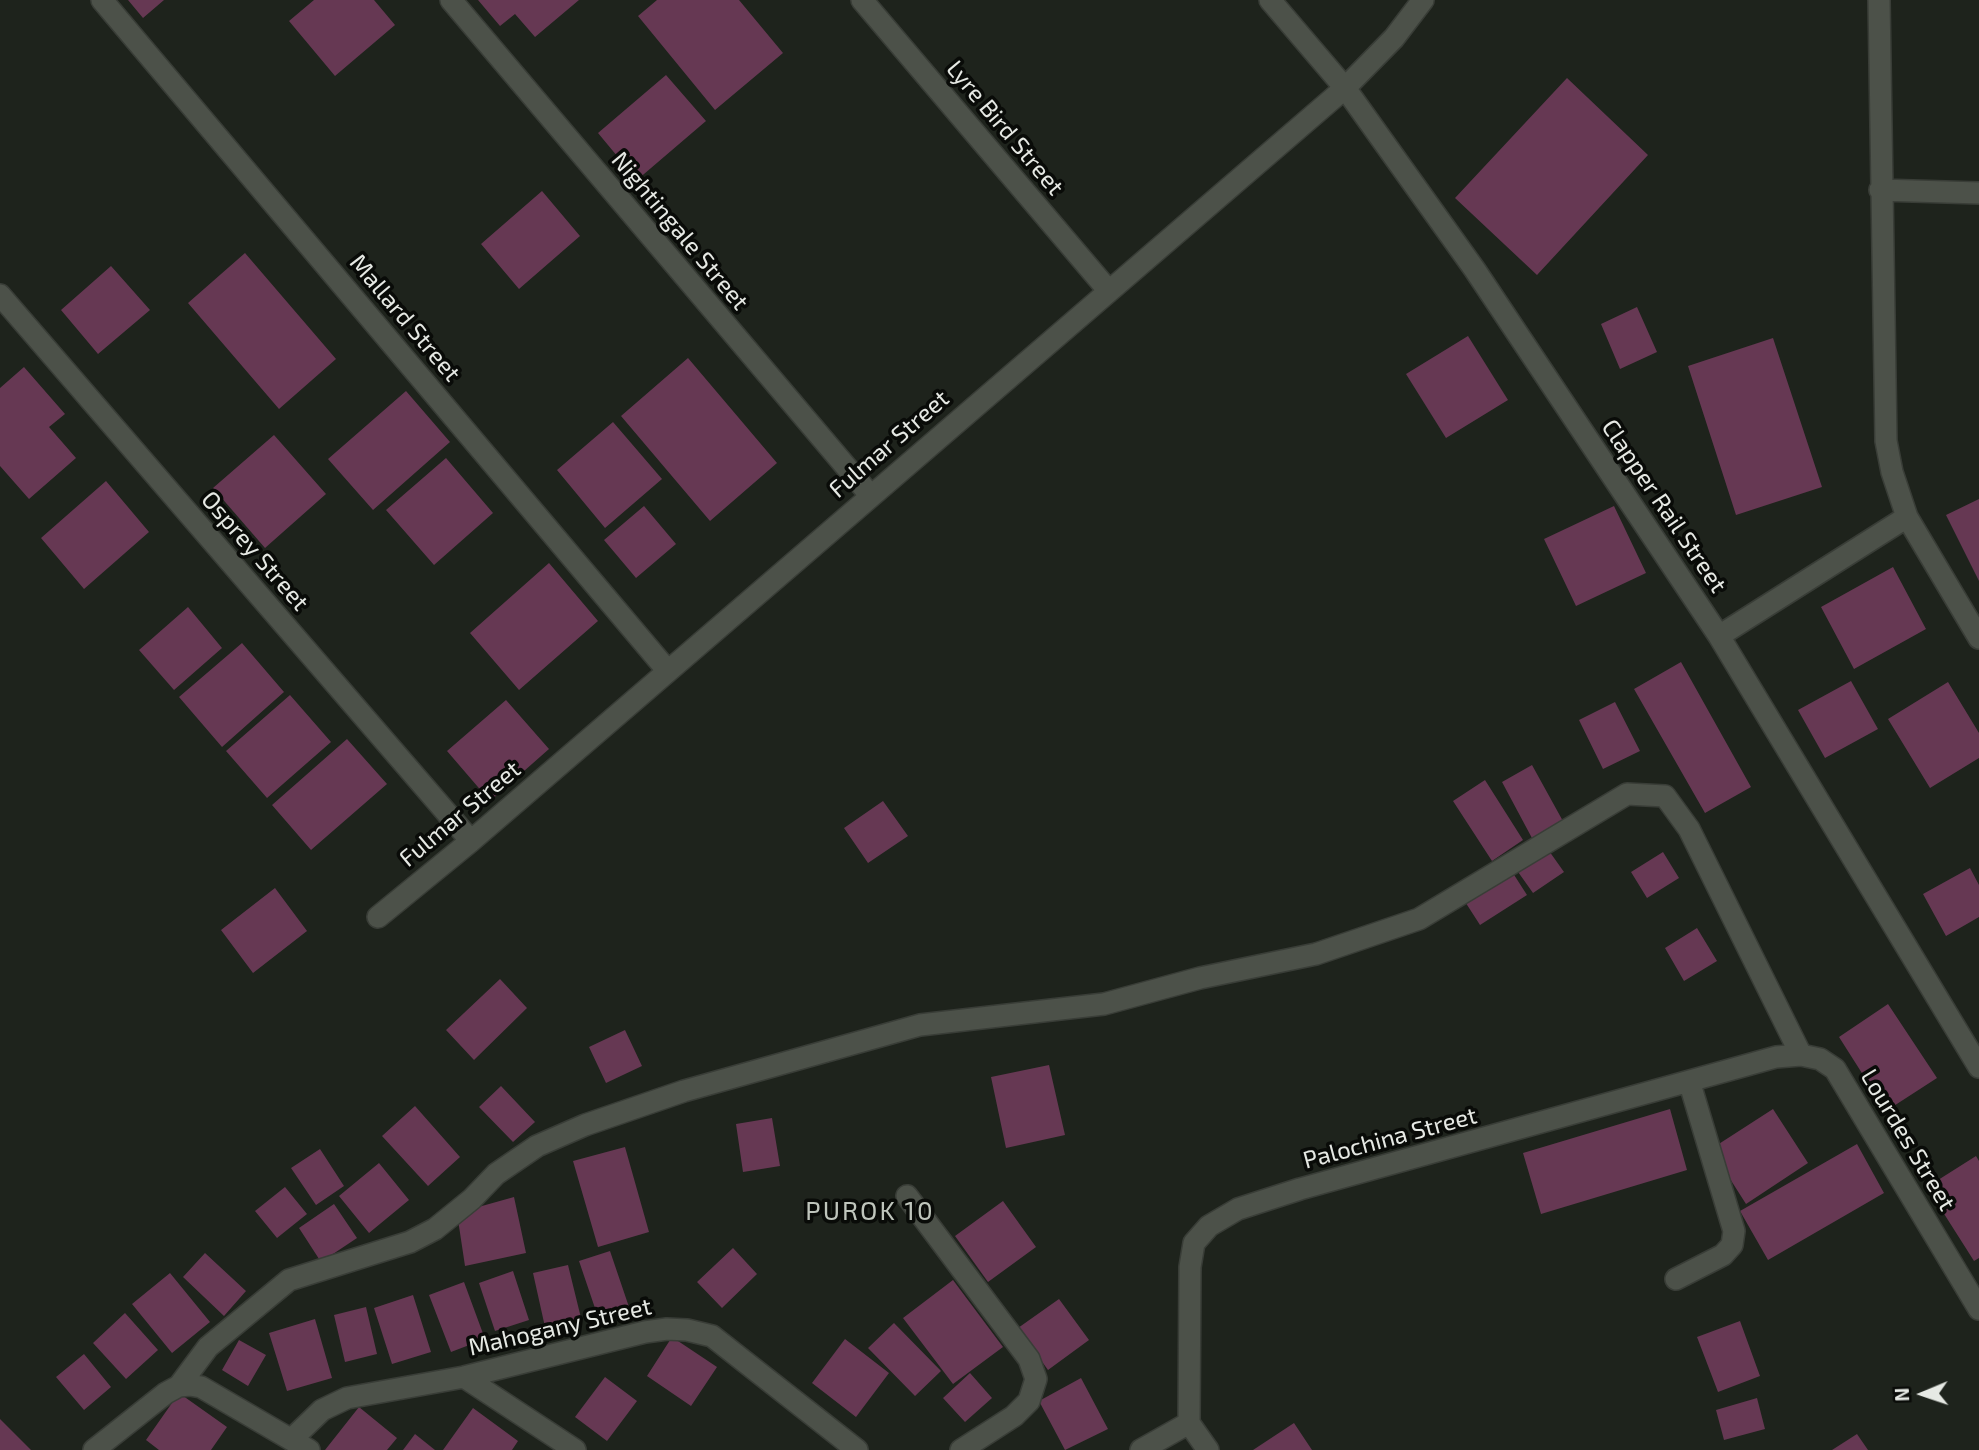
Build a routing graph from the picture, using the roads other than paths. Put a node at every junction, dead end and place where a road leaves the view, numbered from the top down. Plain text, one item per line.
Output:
1 (103, 0) edge
2 (451, 0) edge
3 (862, 0) edge
4 (1270, 0) edge
5 (1423, 0) edge
6 (1879, 0) edge
7 (1345, 88) junction
8 (1880, 190) junction
9 (1979, 193) edge
10 (1108, 290) junction
11 (0, 295) edge
12 (870, 495) junction
13 (1908, 517) junction
14 (1719, 636) junction
15 (1979, 638) edge
16 (667, 670) junction
17 (471, 841) junction
18 (378, 917) dead end
19 (1801, 1055) junction
20 (1979, 1067) edge
21 (1835, 1069) joint
22 (1689, 1084) junction
23 (907, 1196) dead end
24 (1676, 1279) dead end
25 (1979, 1309) edge
26 (464, 1377) junction
27 (179, 1386) junction
28 (1189, 1423) junction
29 (301, 1444) edge
30 (94, 1450) edge
31 (575, 1450) edge
32 (857, 1450) edge
33 (961, 1450) edge
34 (1141, 1450) edge
35 (1208, 1450) edge

1 - 16 street, Mallard Street
2 - 12 street, Nightingale Street
3 - 10 street, Lyre Bird Street
4 - 7 street, Clapper Rail Street
5 - 7 street, Fulmar Street
6 - 8 street
7 - 10 street, Fulmar Street
7 - 14 street, Clapper Rail Street
8 - 9 street
8 - 13 street
10 - 12 street, Fulmar Street
11 - 17 street, Osprey Street
12 - 16 street, Fulmar Street
13 - 14 street
13 - 15 street
14 - 20 street, Clapper Rail Street
16 - 17 street, Fulmar Street
17 - 18 street, Fulmar Street
19 - 21 street, Palochina Street
19 - 22 street, Palochina Street
19 - 27 street
21 - 25 street, Lourdes Street
22 - 24 street
22 - 28 street, Palochina Street
23 - 33 street
26 - 29 street, Mahogany Street
26 - 31 street
26 - 32 street, Mahogany Street
27 - 29 street
27 - 30 street
28 - 34 street
28 - 35 street

